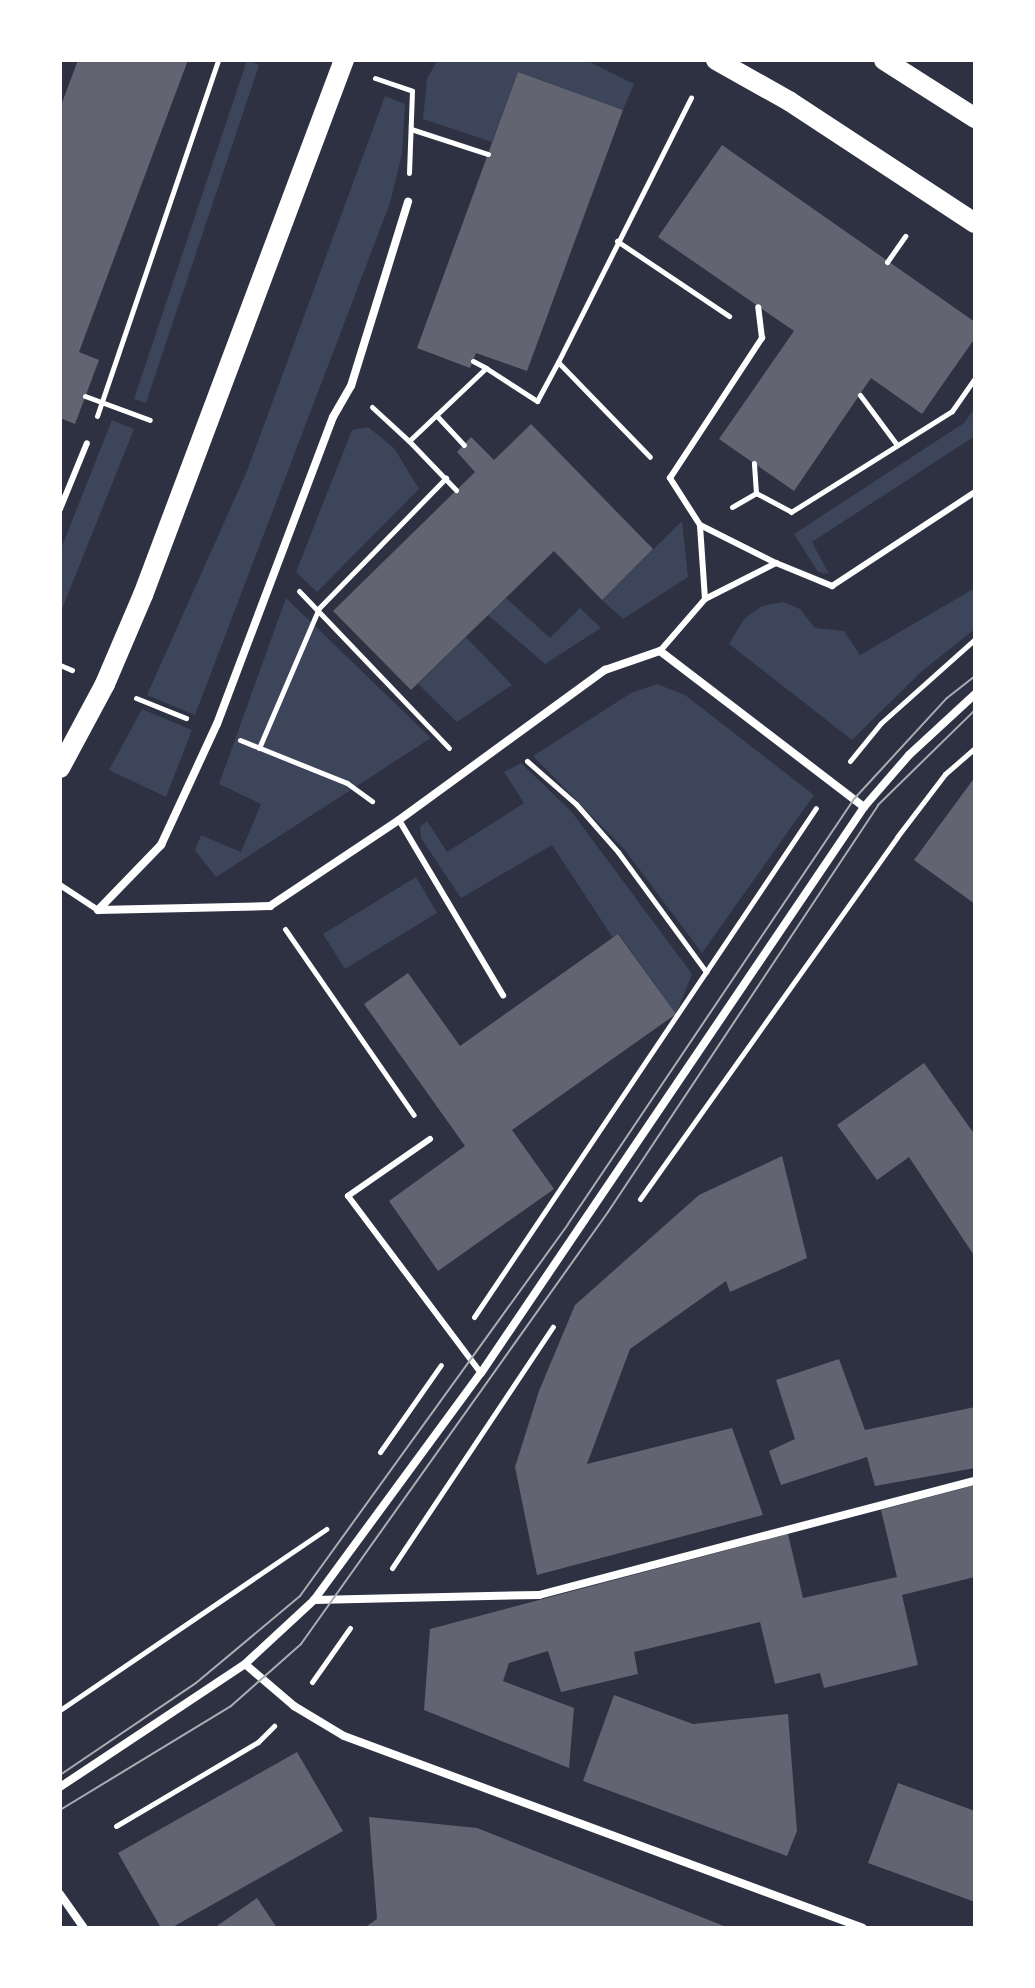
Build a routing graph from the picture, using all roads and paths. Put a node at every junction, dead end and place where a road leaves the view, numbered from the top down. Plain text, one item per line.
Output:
1 (218, 60) edge
2 (716, 60) edge
3 (884, 60) edge
4 (343, 63) edge
5 (691, 98) dead end
6 (975, 118) edge
7 (411, 129) junction
8 (488, 154) dead end
9 (408, 202) joint
10 (975, 223) edge
11 (905, 236) dead end
12 (617, 241) junction
13 (887, 262) dead end
14 (758, 307) dead end
15 (762, 338) junction
16 (473, 361) dead end
17 (558, 362) junction
18 (486, 368) junction
19 (975, 378) edge
20 (351, 386) junction
21 (860, 395) dead end
22 (85, 396) dead end
23 (102, 402) junction
24 (436, 415) junction
25 (150, 420) dead end
26 (409, 441) junction
27 (87, 443) joint
28 (464, 445) dead end
29 (897, 445) junction
30 (754, 463) dead end
31 (446, 478) junction
32 (670, 478) junction
33 (456, 490) dead end
34 (975, 492) edge
35 (756, 493) junction
36 (60, 509) edge
37 (700, 525) junction
38 (776, 563) junction
39 (276, 571) junction
40 (705, 599) junction
41 (319, 608) junction
42 (975, 639) edge
43 (660, 651) junction
44 (975, 694) edge
45 (214, 730) junction
46 (498, 746) junction
47 (259, 748) junction
48 (975, 748) edge
49 (62, 759) edge
50 (469, 769) junction
51 (832, 784) junction
52 (864, 807) junction
53 (399, 820) junction
54 (60, 885) edge
55 (98, 910) junction
56 (277, 917) dead end
57 (707, 972) junction
58 (503, 995) dead end
59 (736, 995) junction
60 (430, 1139) joint
61 (636, 1204) dead end
62 (558, 1319) dead end
63 (456, 1343) junction
64 (481, 1373) junction
65 (371, 1466) dead end
66 (975, 1481) edge
67 (337, 1515) dead end
68 (314, 1600) junction
69 (368, 1602) junction
70 (245, 1664) junction
71 (294, 1706) junction
72 (60, 1710) edge
73 (60, 1787) edge
74 (116, 1826) dead end
75 (60, 1894) edge
76 (84, 1928) edge
77 (863, 1928) edge

1 - 23 path
2 - 10 main road
3 - 6 main road
4 - 7 path
4 - 49 main road
5 - 12 path
7 - 8 path
7 - 9 path
9 - 20 street
11 - 13 path
12 - 15 path
12 - 17 path
14 - 15 lane
15 - 32 lane
16 - 18 path
17 - 18 path
17 - 32 path
18 - 24 path
19 - 29 path
20 - 26 path
20 - 39 street
21 - 29 path
22 - 23 path
23 - 25 path
23 - 27 path
24 - 26 path
24 - 28 path
26 - 31 path
27 - 36 lane
29 - 35 path
30 - 35 path
31 - 33 path
31 - 41 path
32 - 37 lane
34 - 38 lane
35 - 37 path
37 - 38 lane
37 - 40 lane
38 - 40 lane
39 - 41 path
39 - 45 street
40 - 43 lane
41 - 47 path
41 - 50 path
42 - 51 path
43 - 46 street
43 - 51 street
44 - 52 street
45 - 47 path
45 - 55 street
46 - 50 street
46 - 57 path
47 - 53 path
48 - 61 path
50 - 53 street
51 - 52 street
51 - 57 path
52 - 59 street
53 - 55 street
53 - 58 lane
54 - 55 lane
56 - 60 path
57 - 59 path
57 - 63 path
59 - 64 street
60 - 63 lane
62 - 69 path
63 - 64 lane
63 - 65 path
64 - 68 street
66 - 69 street
67 - 72 path
68 - 69 street
68 - 70 street
69 - 71 path
70 - 71 street
70 - 73 street
71 - 74 path
71 - 77 street
75 - 76 street

